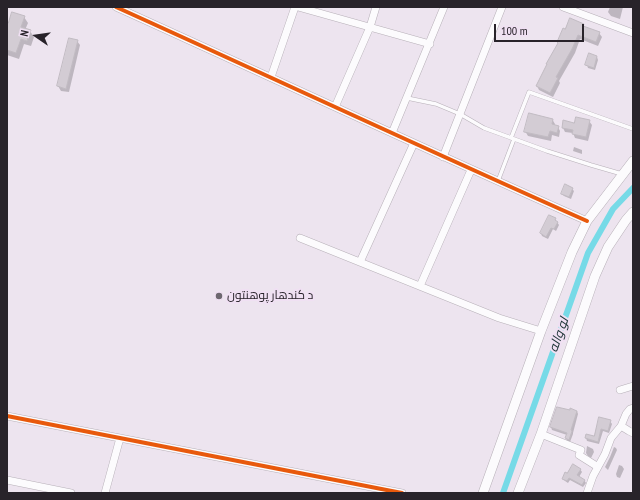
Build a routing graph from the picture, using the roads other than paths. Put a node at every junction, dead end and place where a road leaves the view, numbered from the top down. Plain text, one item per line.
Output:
1 (116, 7) edge
2 (297, 7) edge
3 (376, 7) edge
4 (444, 7) edge
5 (502, 7) edge
6 (563, 7) edge
7 (133, 11) edge
8 (370, 27) junction
9 (633, 33) edge
10 (430, 44) junction
11 (271, 77) junction
12 (407, 98) junction
13 (335, 107) junction
14 (460, 114) junction
15 (633, 129) edge
16 (392, 133) junction
17 (512, 138) junction
18 (414, 143) junction
19 (443, 157) junction
20 (633, 161) edge
21 (471, 170) junction
22 (623, 174) junction
23 (497, 182) junction
24 (633, 212) edge
25 (587, 221) junction
26 (300, 238) dead end
27 (360, 262) junction
28 (420, 286) junction
29 (541, 331) junction
30 (633, 386) edge
31 (620, 390) dead end
32 (633, 408) edge
33 (7, 416) edge
34 (620, 426) junction
35 (541, 434) junction
36 (633, 434) edge
37 (120, 438) junction
38 (598, 467) junction
39 (7, 480) edge
40 (71, 493) edge
41 (105, 493) edge
42 (402, 493) edge
43 (483, 493) edge
44 (518, 493) edge
45 (588, 493) edge

1 - 7 street
2 - 8 street
2 - 11 street
3 - 8 street
4 - 10 street
5 - 14 street
6 - 9 street
7 - 11 street
8 - 10 street
8 - 13 street
10 - 12 street
11 - 13 street
12 - 14 lane
12 - 16 street
13 - 16 street
14 - 17 lane
14 - 19 street
15 - 17 lane
16 - 18 street
17 - 22 lane
17 - 23 lane
18 - 19 street
18 - 27 street
19 - 21 street
20 - 22 street
21 - 23 street
21 - 28 street
22 - 25 street
23 - 25 street
24 - 35 street
25 - 29 street
26 - 27 street
27 - 28 street
28 - 29 street
29 - 43 street
30 - 31 street
32 - 34 street
33 - 37 street
34 - 36 street
34 - 38 street
35 - 38 street
35 - 44 street
37 - 41 street
37 - 42 street
38 - 45 street
39 - 40 street

